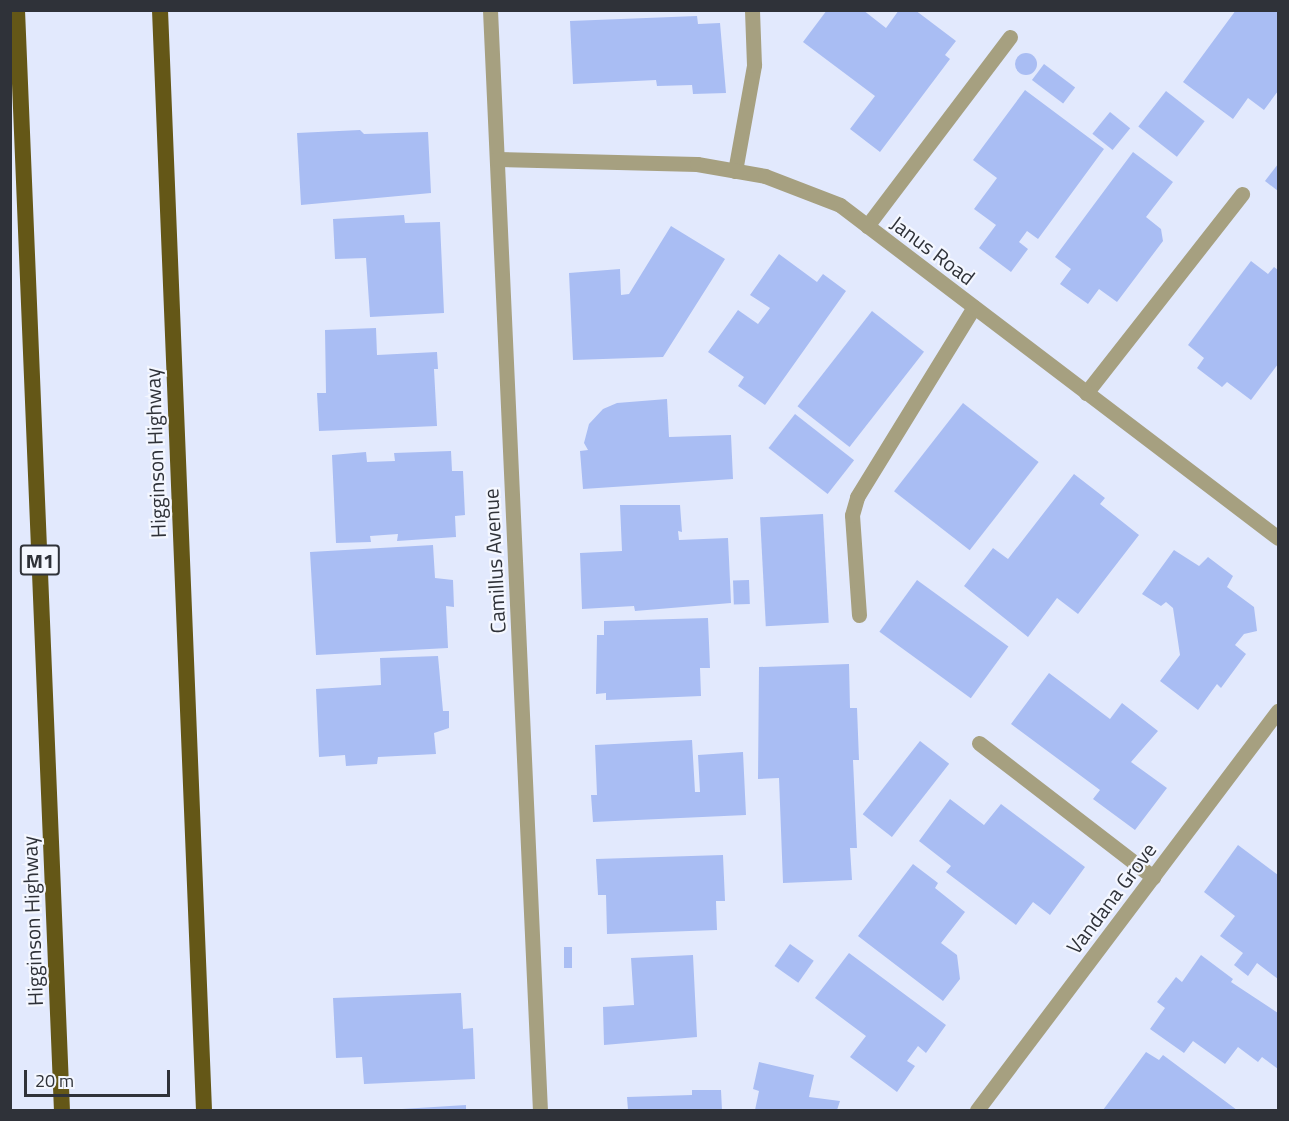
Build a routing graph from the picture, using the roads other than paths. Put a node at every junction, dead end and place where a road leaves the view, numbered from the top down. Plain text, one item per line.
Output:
1 (17, 10) edge
2 (160, 10) edge
3 (490, 10) edge
4 (752, 10) edge
5 (1010, 37) dead end
6 (497, 159) junction
7 (735, 171) junction
8 (1242, 194) dead end
9 (867, 226) junction
10 (974, 307) junction
11 (1086, 393) junction
12 (1278, 538) edge
13 (859, 615) dead end
14 (1278, 711) edge
15 (979, 743) dead end
16 (1153, 877) junction
17 (62, 1110) edge
18 (204, 1110) edge
19 (540, 1110) edge
20 (977, 1110) edge

1 - 17 highway, Higginson Highway / M1
2 - 18 highway, Higginson Highway
3 - 6 street, Camillus Avenue
4 - 7 street
5 - 9 street
6 - 7 street, Janus Road
6 - 19 street, Camillus Avenue
7 - 9 street, Janus Road
8 - 11 street
9 - 10 street, Janus Road
10 - 11 street, Janus Road
10 - 13 street
11 - 12 street, Janus Road
14 - 16 street, Vandana Grove
15 - 16 street
16 - 20 street, Vandana Grove

